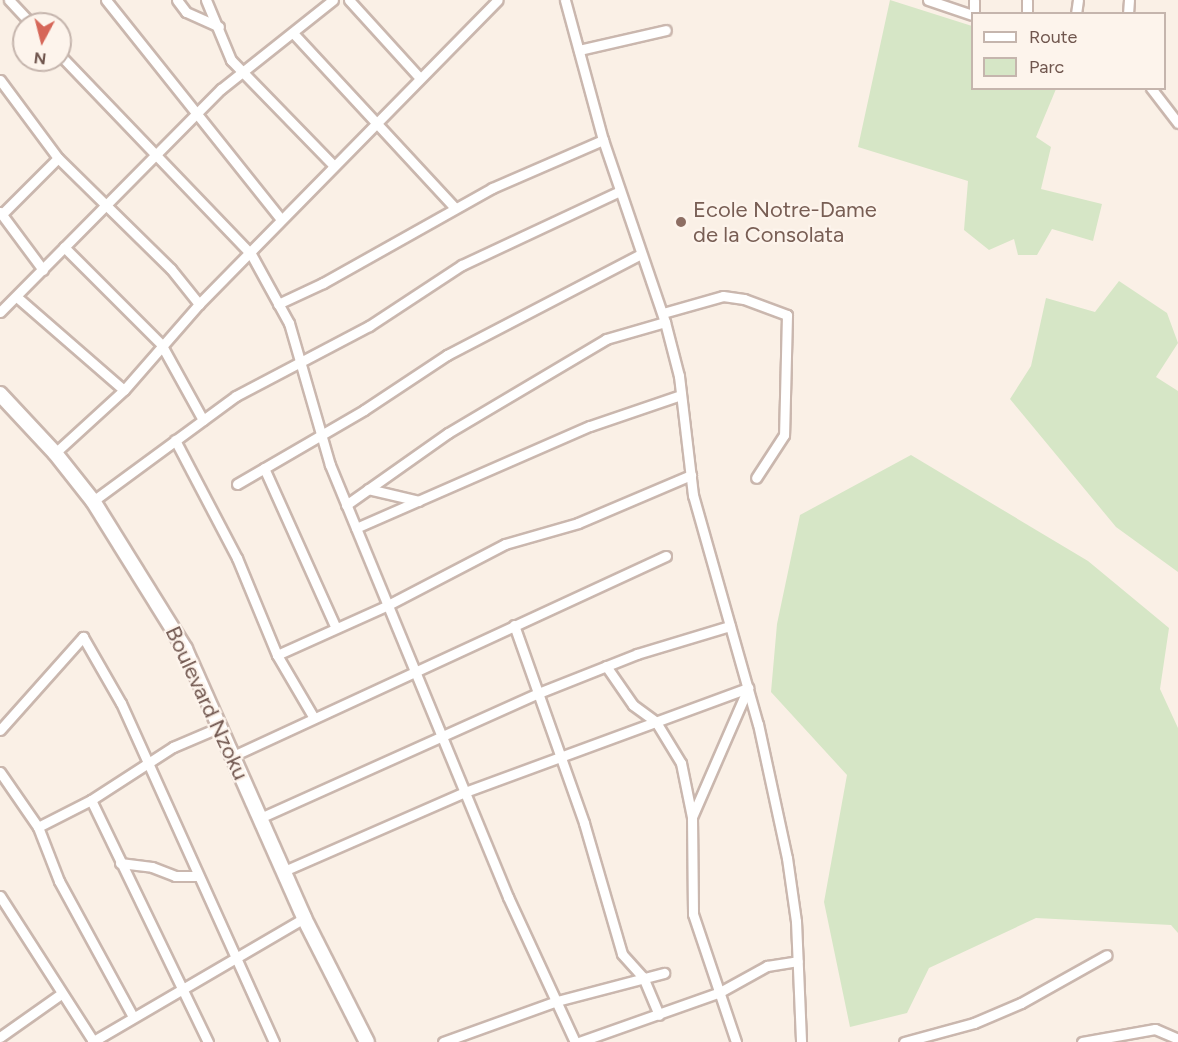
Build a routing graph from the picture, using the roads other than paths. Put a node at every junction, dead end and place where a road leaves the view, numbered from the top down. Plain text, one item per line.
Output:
1 (106, 0) edge
2 (177, 0) edge
3 (206, 0) edge
4 (333, 0) edge
5 (349, 0) edge
6 (498, 0) edge
7 (564, 0) edge
8 (928, 0) edge
9 (11, 2) edge
10 (0, 4) edge
11 (971, 13) edge
12 (219, 28) junction
13 (666, 30) dead end
14 (293, 33) junction
15 (579, 50) junction
16 (72, 68) edge
17 (243, 74) junction
18 (420, 78) junction
19 (0, 80) edge
20 (1153, 90) edge
21 (195, 113) junction
22 (1178, 123) edge
23 (374, 124) junction
24 (603, 140) junction
25 (153, 154) junction
26 (58, 158) junction
27 (333, 165) junction
28 (620, 191) junction
29 (106, 201) junction
30 (455, 208) junction
31 (1, 213) edge
32 (281, 219) junction
33 (64, 247) junction
34 (251, 254) junction
35 (639, 255) junction
36 (42, 270) junction
37 (18, 298) junction
38 (199, 304) junction
39 (278, 304) junction
40 (0, 312) edge
41 (664, 318) junction
42 (161, 344) junction
43 (301, 363) junction
44 (124, 390) junction
45 (0, 394) edge
46 (681, 395) junction
47 (202, 420) junction
48 (321, 433) junction
49 (175, 440) junction
50 (55, 453) junction
51 (264, 468) junction
52 (691, 475) junction
53 (756, 478) dead end
54 (237, 484) dead end
55 (368, 489) junction
56 (93, 501) junction
57 (419, 501) junction
58 (346, 505) junction
59 (356, 528) junction
60 (666, 556) dead end
61 (388, 605) junction
62 (514, 626) junction
63 (730, 626) junction
64 (336, 628) junction
65 (277, 655) junction
66 (606, 666) junction
67 (415, 671) junction
68 (748, 688) junction
69 (536, 694) junction
70 (314, 718) junction
71 (656, 722) junction
72 (220, 727) junction
73 (0, 730) edge
74 (441, 734) junction
75 (233, 756) junction
76 (559, 757) junction
77 (147, 764) junction
78 (0, 772) edge
79 (465, 792) junction
80 (91, 800) junction
81 (692, 817) junction
82 (260, 818) junction
83 (38, 827) junction
84 (120, 863) junction
85 (284, 871) junction
86 (198, 876) junction
87 (0, 896) edge
88 (304, 918) junction
89 (1107, 955) dead end
90 (238, 958) junction
91 (798, 961) junction
92 (664, 973) dead end
93 (643, 977) junction
94 (182, 990) junction
95 (720, 992) junction
96 (61, 994) junction
97 (557, 1001) junction
98 (659, 1015) junction
99 (133, 1017) junction
100 (0, 1037) edge
101 (1178, 1039) edge
102 (92, 1042) edge
103 (208, 1042) edge
104 (274, 1042) edge
105 (367, 1042) edge
106 (443, 1042) edge
107 (577, 1042) edge
108 (736, 1042) edge
109 (801, 1042) edge
110 (904, 1042) edge
111 (1082, 1042) edge

1 - 21 street
2 - 12 street
3 - 12 street
4 - 14 street
5 - 18 street
6 - 18 street
7 - 15 street
8 - 11 street
9 - 10 street
12 - 17 street
13 - 15 street
14 - 17 street
14 - 23 street
15 - 24 street
16 - 25 street
17 - 21 street
17 - 27 street
18 - 23 street
19 - 26 street
20 - 22 street
21 - 25 street
21 - 32 street
23 - 27 street
23 - 30 street
24 - 28 street
24 - 30 street
25 - 29 street
25 - 34 street
26 - 29 street
26 - 31 street
27 - 32 street
28 - 35 street
28 - 43 street
29 - 33 street
29 - 38 street
30 - 39 street
31 - 36 street
32 - 34 street
33 - 36 street
33 - 42 street
34 - 38 street
34 - 39 street
35 - 41 street
35 - 48 street
36 - 37 street
37 - 40 street
37 - 44 street
38 - 42 street
39 - 43 street
41 - 46 street
41 - 53 street
41 - 55 street
42 - 44 street
42 - 47 street
43 - 47 street
43 - 48 street
44 - 50 street
45 - 50 street, Boulevard Nzoku
46 - 52 street
46 - 57 street
47 - 49 street
48 - 51 street
48 - 58 street
49 - 56 street
49 - 65 street
50 - 56 street, Boulevard Nzoku
51 - 54 street
51 - 64 street
52 - 61 street
52 - 63 street
55 - 57 street
55 - 58 street
56 - 72 street, Boulevard Nzoku
57 - 59 street
58 - 59 street
59 - 61 street
60 - 62 street
61 - 64 street
61 - 67 street
62 - 67 street
62 - 69 street
63 - 66 street
63 - 68 street
64 - 65 street
65 - 70 street
66 - 69 street
66 - 71 street
67 - 70 street
67 - 74 street
68 - 71 street
68 - 81 street
68 - 91 street
69 - 74 street
69 - 76 street
70 - 75 street
71 - 76 street
71 - 81 street
72 - 75 street, Boulevard Nzoku
72 - 77 street
73 - 77 street
74 - 79 street
74 - 82 street
75 - 82 street, Boulevard Nzoku
76 - 79 street
76 - 93 street
77 - 80 street
77 - 86 street
78 - 83 street
79 - 85 street
79 - 97 street
80 - 83 street
80 - 84 street
81 - 95 street
82 - 85 street, Boulevard Nzoku
83 - 99 street
84 - 86 street
84 - 94 street
85 - 88 street, Boulevard Nzoku
86 - 90 street
87 - 96 street
88 - 90 street
88 - 105 street, Boulevard Nzoku
89 - 110 street
90 - 94 street
90 - 104 street
91 - 95 street
91 - 109 street
92 - 93 street
93 - 97 street
93 - 98 street
94 - 99 street
94 - 103 street
95 - 98 street
95 - 108 street
96 - 100 street
96 - 102 street
97 - 106 street
97 - 107 street
98 - 107 street
99 - 102 street
101 - 111 street

